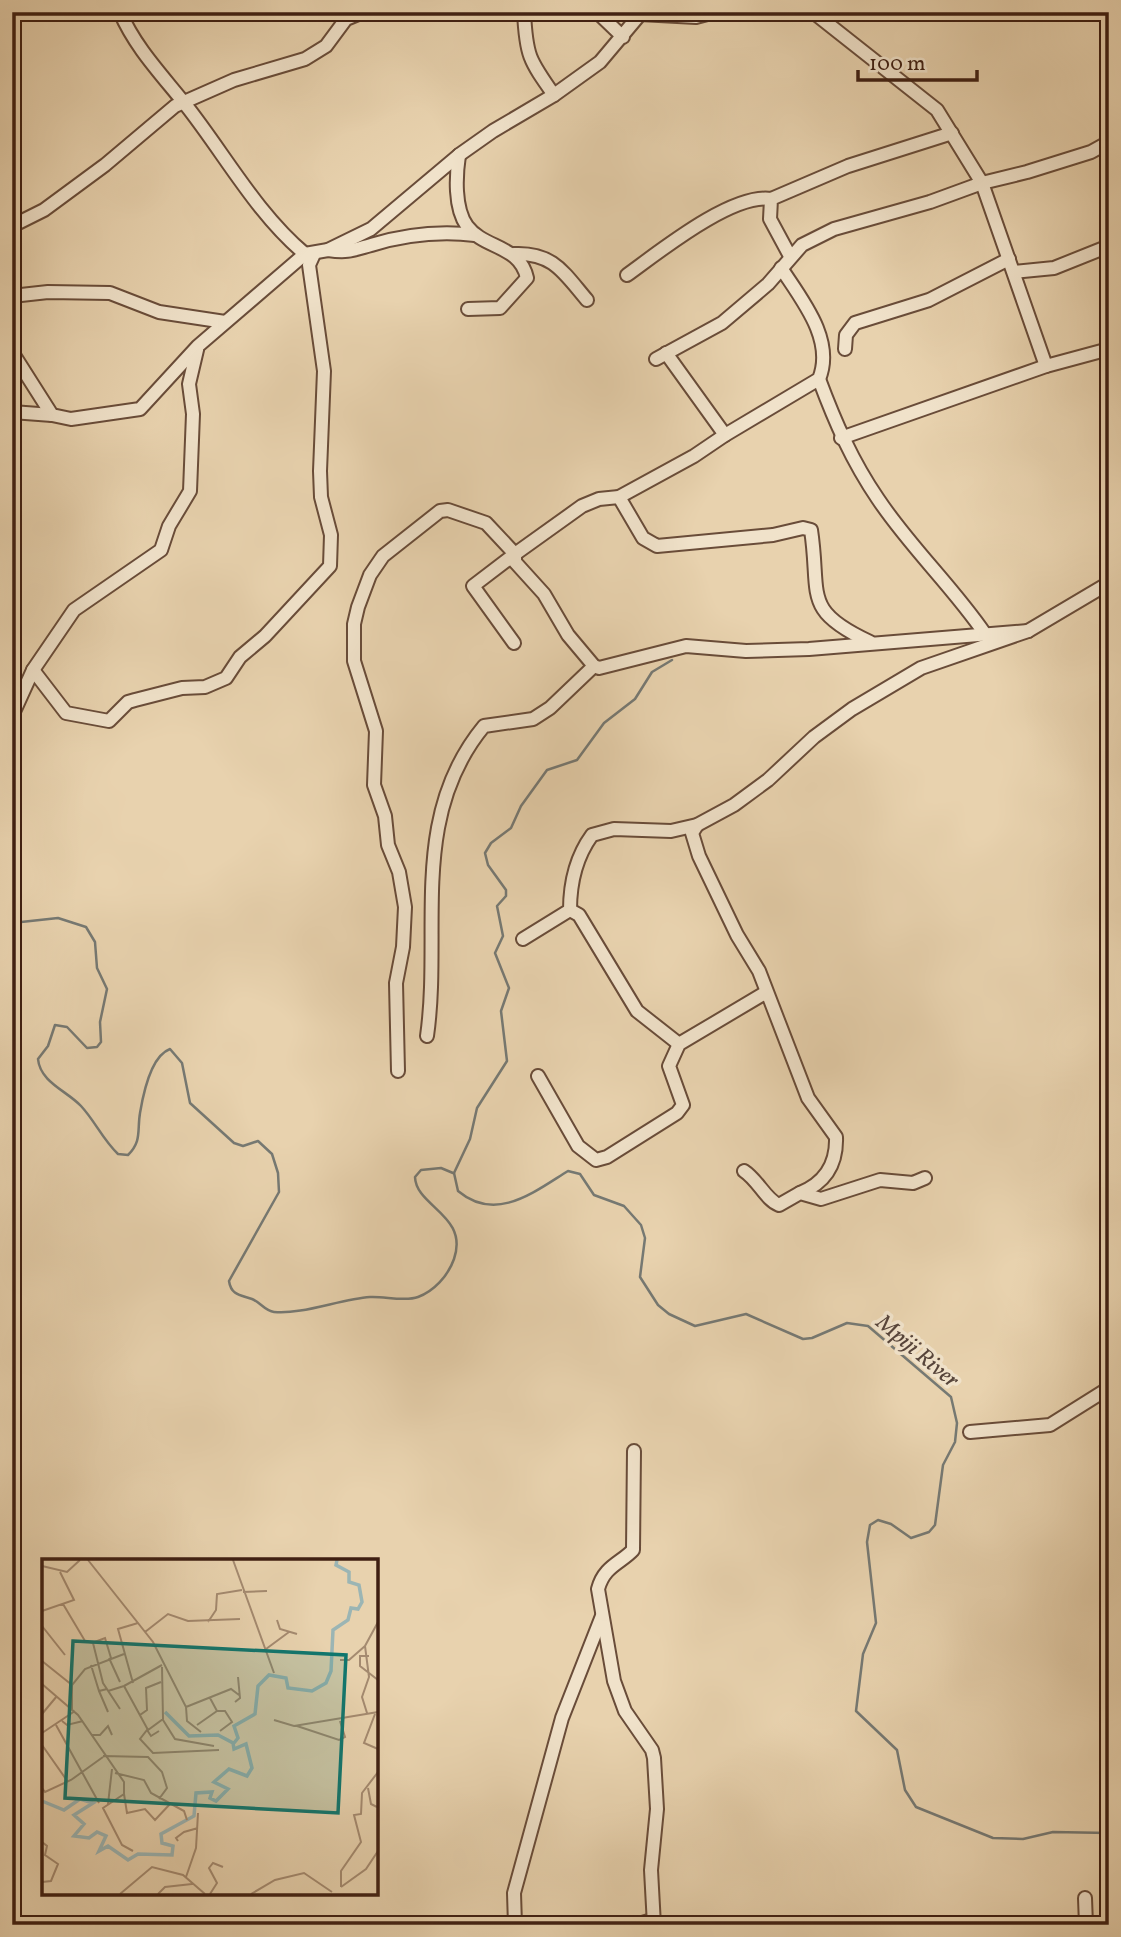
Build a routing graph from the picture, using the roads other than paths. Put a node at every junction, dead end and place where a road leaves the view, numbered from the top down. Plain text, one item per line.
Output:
1 (363, 12) edge
2 (524, 12) edge
3 (597, 12) edge
4 (715, 12) edge
5 (813, 12) edge
6 (121, 13) edge
7 (641, 13) edge
8 (623, 37) junction
9 (554, 95) junction
10 (185, 103) junction
11 (952, 133) junction
12 (1109, 142) edge
13 (459, 155) junction
14 (982, 183) junction
15 (771, 199) junction
16 (12, 226) edge
17 (475, 235) junction
18 (1109, 246) edge
19 (328, 250) junction
20 (310, 254) junction
21 (514, 254) junction
22 (790, 256) junction
23 (1009, 259) junction
24 (781, 268) junction
25 (1014, 272) junction
26 (627, 275) dead end
27 (12, 296) edge
28 (587, 300) dead end
29 (468, 309) dead end
30 (225, 322) junction
31 (198, 346) junction
32 (845, 349) dead end
33 (1109, 349) edge
34 (12, 352) edge
35 (1046, 366) junction
36 (819, 379) junction
37 (12, 412) edge
38 (52, 415) junction
39 (724, 435) junction
40 (841, 438) junction
41 (620, 498) junction
42 (515, 554) junction
43 (1109, 583) edge
44 (1028, 631) junction
45 (985, 634) junction
46 (514, 642) dead end
47 (871, 643) junction
48 (594, 666) junction
49 (33, 670) junction
50 (12, 716) edge
51 (697, 825) junction
52 (570, 910) junction
53 (523, 939) dead end
54 (765, 993) junction
55 (427, 1036) dead end
56 (679, 1044) junction
57 (398, 1071) dead end
58 (538, 1076) dead end
59 (744, 1171) dead end
60 (925, 1178) dead end
61 (800, 1193) junction
62 (1109, 1388) edge
63 (970, 1432) dead end
64 (634, 1451) dead end
65 (602, 1616) junction
66 (1085, 1898) dead end
67 (653, 1922) edge
68 (515, 1925) edge
69 (636, 1925) edge
70 (1086, 1925) edge

1 - 10 street
2 - 9 street
3 - 8 street
4 - 7 street
5 - 11 street
6 - 10 street
7 - 8 street
8 - 9 street
9 - 13 street
10 - 16 street
10 - 20 street
11 - 14 street
11 - 15 street
12 - 14 street
13 - 17 street
13 - 19 street
14 - 22 street
14 - 23 street
15 - 22 street
15 - 26 street
17 - 19 street
17 - 21 street
18 - 25 street
19 - 20 street
20 - 30 street
20 - 49 street
21 - 28 street
21 - 29 street
22 - 24 street
23 - 25 street
23 - 32 street
24 - 36 street
24 - 39 street
25 - 35 street
27 - 30 street
30 - 31 street
31 - 38 street
31 - 49 street
33 - 35 street
34 - 38 street
35 - 40 street
36 - 39 street
36 - 40 street
37 - 38 street
39 - 41 street
40 - 45 street
41 - 42 street
41 - 47 street
42 - 46 street
42 - 48 street
42 - 57 street
43 - 44 street
44 - 45 street
44 - 51 street
45 - 47 street
47 - 48 street
48 - 55 street
49 - 50 street
51 - 52 street
51 - 54 street
52 - 53 street
52 - 56 street
54 - 56 street
54 - 61 street
56 - 58 street
59 - 61 street
60 - 61 street
62 - 63 street
64 - 65 street
65 - 67 street
65 - 68 street
66 - 70 street
67 - 69 street

